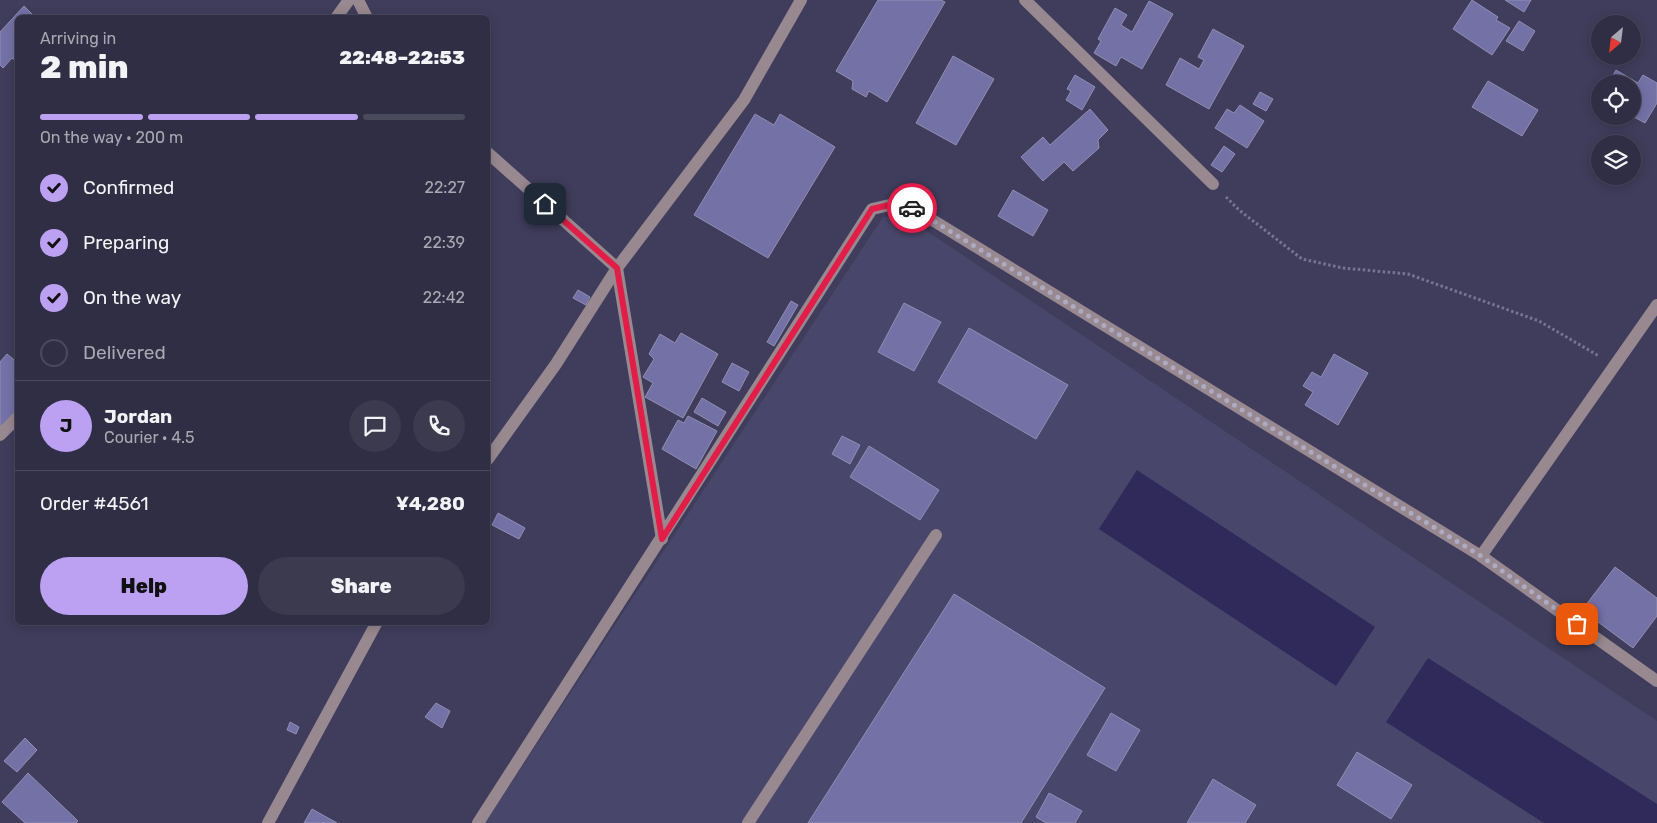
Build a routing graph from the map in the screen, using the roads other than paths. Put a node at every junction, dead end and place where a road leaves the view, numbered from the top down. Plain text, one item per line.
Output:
1 (349, 0) edge
2 (358, 0) edge
3 (801, 0) edge
4 (1025, 0) edge
5 (338, 15) edge
6 (366, 15) edge
7 (490, 155) edge
8 (1213, 184) road end
9 (617, 268) junction
10 (1657, 305) edge
11 (15, 420) edge
12 (0, 435) edge
13 (490, 457) edge
14 (936, 535) dead end
15 (662, 539) junction
16 (1481, 556) junction
17 (375, 625) edge
18 (1657, 681) edge
19 (268, 823) edge
20 (478, 823) edge
21 (748, 823) edge

1 - 5 street
2 - 6 street
3 - 9 street
4 - 8 street
7 - 9 street
9 - 13 street
9 - 15 street
10 - 16 street
11 - 12 street
14 - 21 street
15 - 16 street
15 - 20 street
16 - 18 street
17 - 19 street

